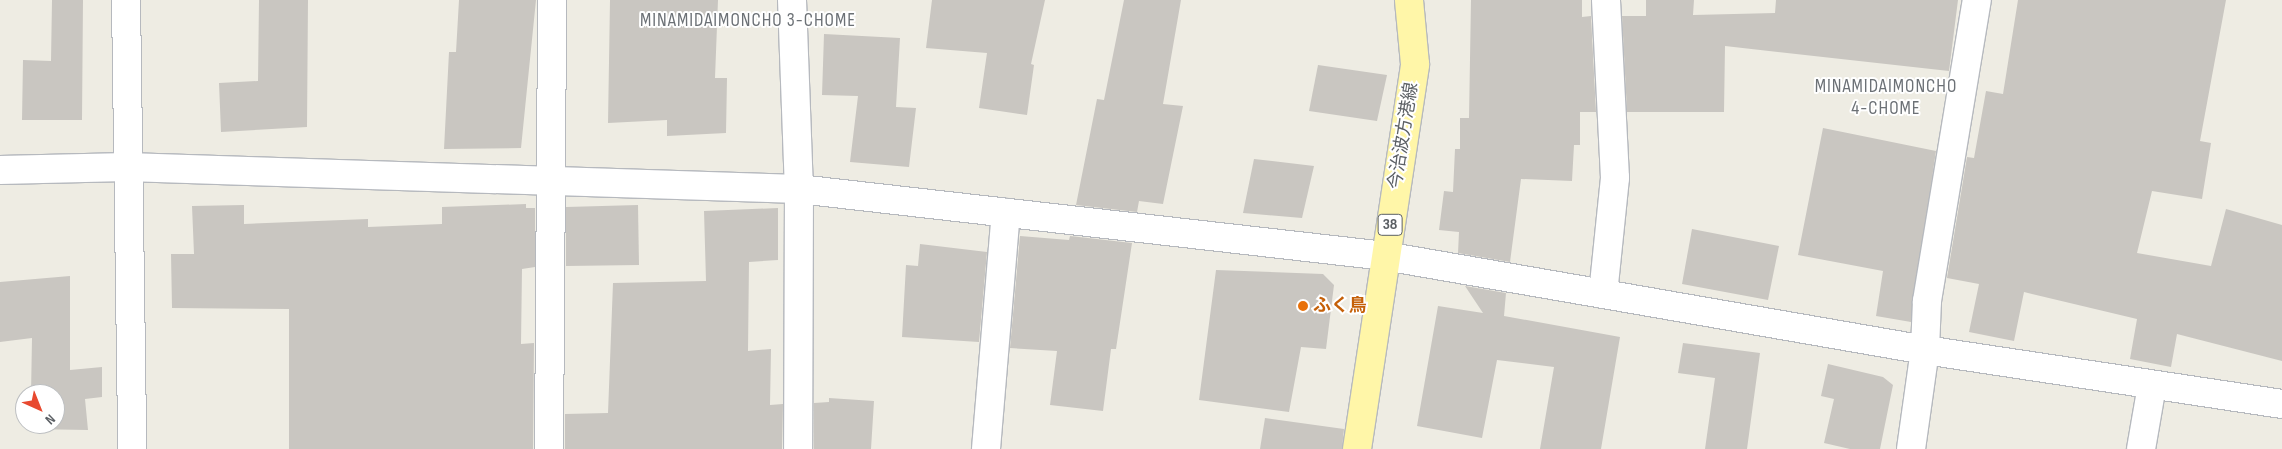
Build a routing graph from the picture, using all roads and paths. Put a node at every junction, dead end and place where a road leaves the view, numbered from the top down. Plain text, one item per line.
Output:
1 (126, 0) edge
2 (552, 0) edge
3 (792, 0) edge
4 (1409, 0) edge
5 (1606, 0) edge
6 (1977, 0) edge
7 (127, 167) junction
8 (0, 170) edge
9 (552, 183) junction
10 (799, 188) junction
11 (1006, 213) junction
12 (1385, 256) junction
13 (1603, 294) junction
14 (1925, 350) junction
15 (2152, 385) junction
16 (2282, 404) edge
17 (132, 449) edge
18 (549, 449) edge
19 (798, 449) edge
20 (986, 449) edge
21 (1358, 449) edge
22 (1911, 449) edge
23 (2141, 449) edge

1 - 7 street
2 - 9 street
3 - 10 street
4 - 12 main road, 今治波方港線 / 38
5 - 13 street
6 - 14 street
7 - 8 street
7 - 9 street
7 - 17 street
9 - 10 street
9 - 18 street
10 - 11 street
10 - 19 street
11 - 12 street
11 - 20 street
12 - 13 street
12 - 21 main road, 今治波方港線 / 38
13 - 14 street
14 - 15 street
14 - 22 street
15 - 16 street
15 - 23 street

